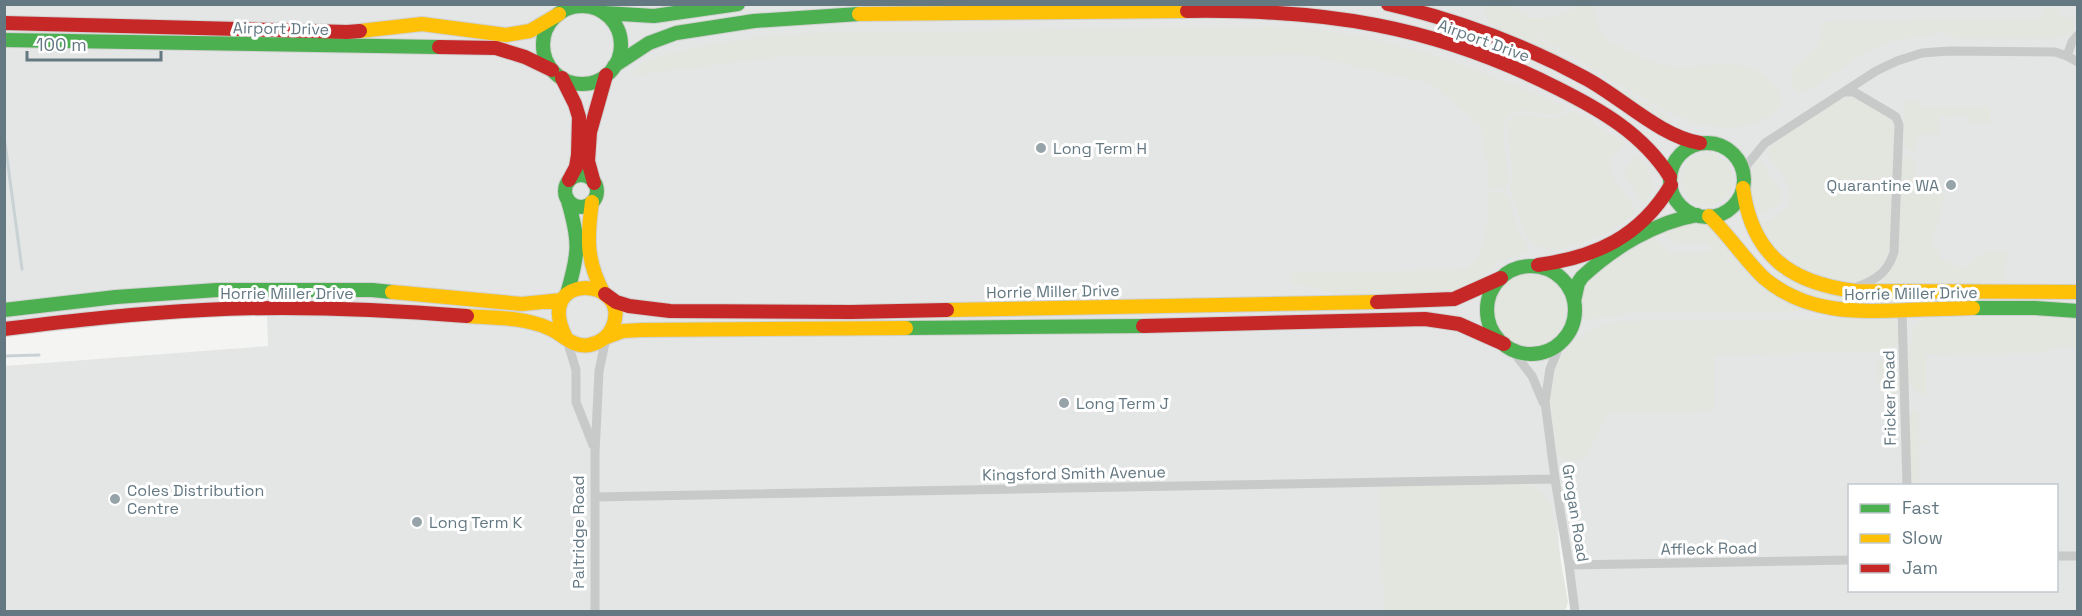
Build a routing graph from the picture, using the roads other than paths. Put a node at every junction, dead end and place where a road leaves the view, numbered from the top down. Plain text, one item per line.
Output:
1 (738, 4) edge
2 (1388, 4) edge
3 (604, 13) junction
4 (559, 14) junction
5 (4, 24) edge
6 (2078, 35) edge
7 (4, 40) edge
8 (2067, 56) junction
9 (2077, 62) edge
10 (610, 71) junction
11 (557, 74) junction
12 (1844, 92) junction
13 (1700, 143) junction
14 (569, 180) junction
15 (1671, 181) junction
16 (1743, 182) junction
17 (594, 183) junction
18 (568, 201) junction
19 (592, 202) junction
20 (1703, 216) junction
21 (1532, 266) junction
22 (1501, 278) junction
23 (1840, 290) junction
24 (2077, 293) edge
25 (605, 294) junction
26 (565, 297) junction
27 (1574, 302) junction
28 (2041, 307) junction
29 (4, 310) edge
30 (1902, 310) junction
31 (2078, 311) edge
32 (4, 330) edge
33 (566, 338) junction
34 (606, 338) junction
35 (1561, 342) junction
36 (1507, 347) junction
37 (1547, 419) junction
38 (595, 453) junction
39 (1555, 479) junction
40 (1907, 484) edge
41 (595, 497) junction
42 (2058, 556) edge
43 (2078, 556) edge
44 (1848, 560) edge
45 (1569, 565) junction
46 (595, 612) edge
47 (1575, 612) edge

1 - 3 main road
2 - 13 main road, Airport Drive
3 - 4 main road
3 - 10 main road
4 - 5 main road, Airport Drive
4 - 11 main road
6 - 8 street
7 - 11 main road, Airport Drive
8 - 9 street
8 - 12 street
10 - 11 main road
10 - 15 main road, Airport Drive
10 - 17 main road
11 - 14 main road
12 - 16 street
12 - 23 street
13 - 15 main road
13 - 16 main road
14 - 17 main road
14 - 18 main road
15 - 20 main road
15 - 21 main road
16 - 20 main road
16 - 23 main road, Horrie Miller Drive
17 - 19 main road
18 - 19 main road
18 - 26 main road
19 - 25 main road
20 - 27 main road
20 - 30 main road, Horrie Miller Drive
21 - 22 main road
21 - 27 main road
22 - 25 main road, Horrie Miller Drive
22 - 36 main road
23 - 24 main road, Horrie Miller Drive
24 - 28 street
25 - 26 main road
25 - 34 main road
26 - 29 main road, Horrie Miller Drive
26 - 33 main road
27 - 35 main road
28 - 30 main road, Horrie Miller Drive
28 - 31 main road, Horrie Miller Drive
30 - 40 street, Fricker Road
32 - 33 main road, Horrie Miller Drive
33 - 34 main road
33 - 38 street, Paltridge Road
34 - 36 main road
34 - 38 street, Paltridge Road
35 - 36 main road
35 - 37 street, Grogan Road
36 - 37 street, Grogan Road
37 - 39 street, Grogan Road
38 - 41 street, Paltridge Road
39 - 41 street, Kingsford Smith Avenue
39 - 45 street, Grogan Road
41 - 46 street, Paltridge Road
42 - 43 street
44 - 45 street, Affleck Road
45 - 47 street, Grogan Road

